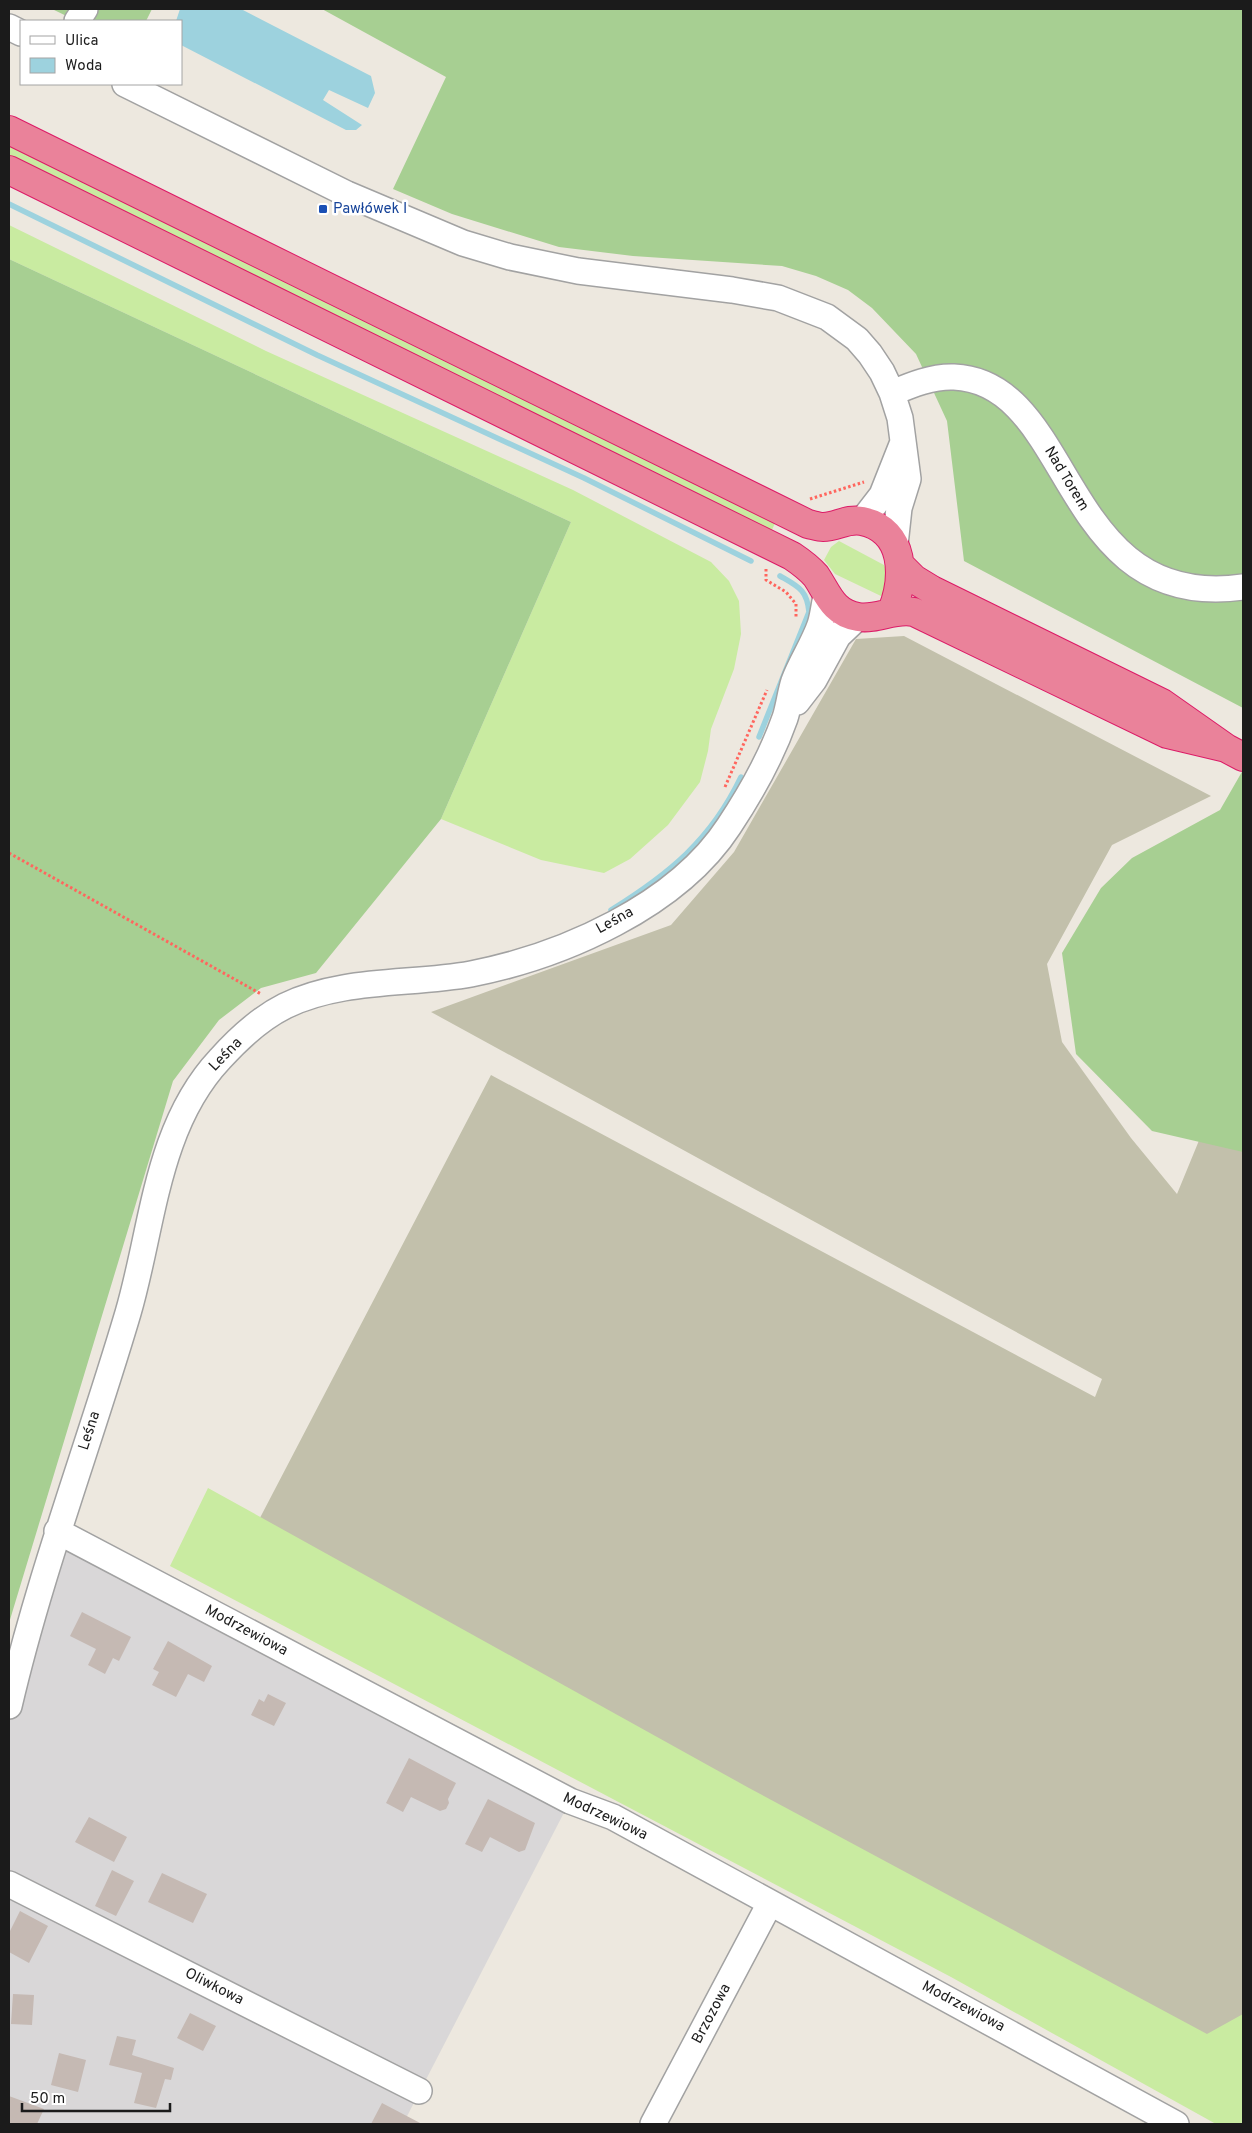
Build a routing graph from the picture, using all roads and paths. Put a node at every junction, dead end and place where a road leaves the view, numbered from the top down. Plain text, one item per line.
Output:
1 (84, 9) edge
2 (78, 20) edge
3 (127, 85) edge
4 (9, 130) edge
5 (9, 170) edge
6 (892, 393) junction
7 (903, 442) junction
8 (862, 521) junction
9 (829, 526) junction
10 (898, 556) junction
11 (767, 566) dead end
12 (821, 586) junction
13 (1243, 587) edge
14 (892, 611) junction
15 (858, 617) junction
16 (795, 623) dead end
17 (769, 684) dead end
18 (784, 718) junction
19 (1234, 753) edge
20 (724, 790) dead end
21 (9, 853) edge
22 (284, 1007) junction
23 (57, 1531) junction
24 (9, 1706) edge
25 (9, 1884) edge
26 (770, 1903) junction
27 (419, 2091) dead end
28 (653, 2124) edge
29 (1176, 2124) edge

1 - 2 street
3 - 6 street
4 - 9 highway
5 - 12 highway
6 - 7 street
6 - 13 street, Nad Torem
7 - 8 street
7 - 10 street
8 - 9 highway
8 - 10 highway
9 - 12 highway
10 - 14 highway
10 - 19 highway
11 - 16 path
12 - 15 highway
12 - 18 street, Leśna
14 - 15 highway
14 - 19 highway
15 - 18 street, Leśna
17 - 20 path
18 - 22 street, Leśna
21 - 22 path
22 - 23 street, Leśna
23 - 24 street, Leśna
23 - 26 street, Modrzewiowa
25 - 27 street, Oliwkowa
26 - 28 street, Brzozowa
26 - 29 street, Modrzewiowa

